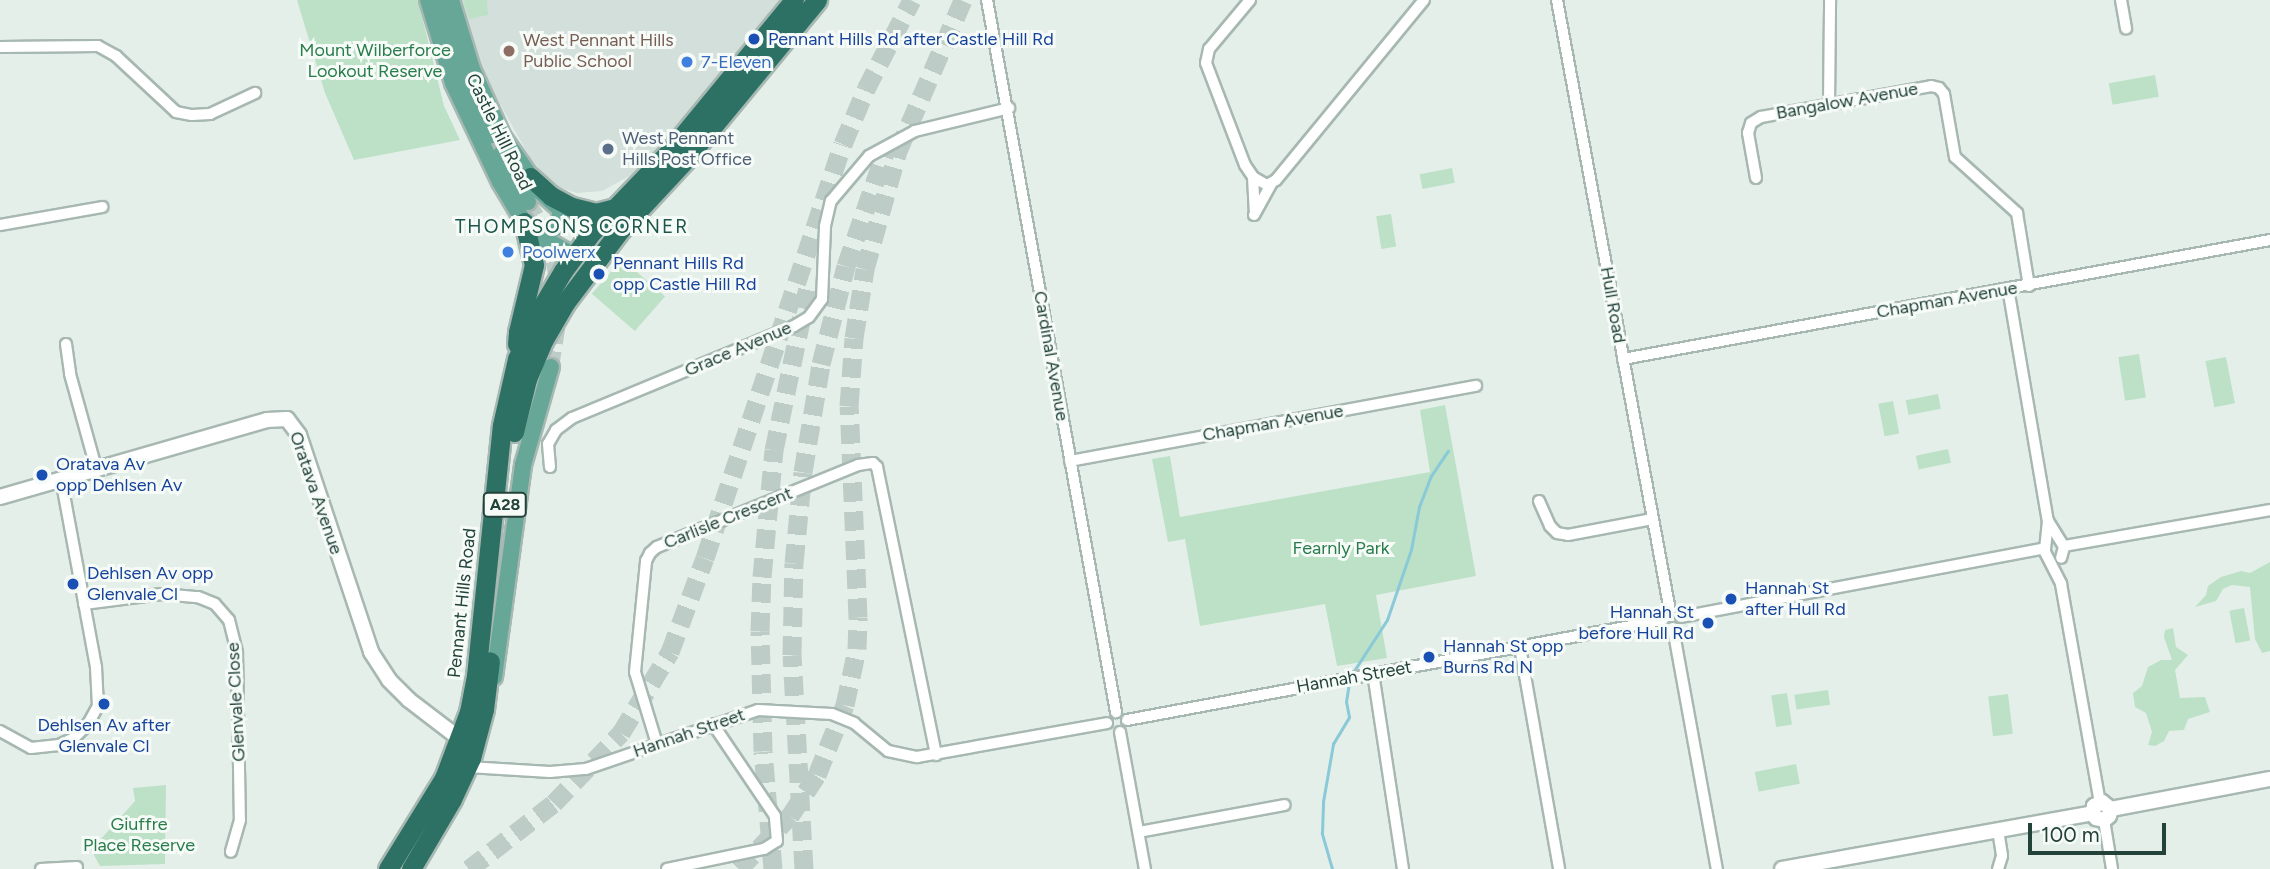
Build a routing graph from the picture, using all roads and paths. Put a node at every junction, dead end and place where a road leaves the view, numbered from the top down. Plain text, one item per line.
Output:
1 (428, 0) edge
2 (439, 0) edge
3 (451, 0) edge
4 (794, 0) edge
5 (817, 0) edge
6 (987, 0) edge
7 (1250, 0) edge
8 (1424, 0) edge
9 (1557, 0) edge
10 (1830, 0) edge
11 (2122, 0) edge
12 (2126, 29) dead end
13 (0, 47) edge
14 (255, 93) dead end
15 (1829, 104) junction
16 (1009, 108) junction
17 (530, 177) junction
18 (1253, 177) junction
19 (1756, 178) dead end
20 (1272, 183) junction
21 (528, 202) tunnel mouth
22 (102, 207) dead end
23 (611, 209) junction
24 (524, 222) junction
25 (0, 225) edge
26 (621, 229) junction
27 (2270, 240) edge
28 (573, 255) junction
29 (2029, 286) junction
30 (2008, 288) junction
31 (66, 344) dead end
32 (517, 359) junction
33 (1623, 359) junction
34 (551, 367) tunnel mouth
35 (1476, 386) dead end
36 (1070, 461) junction
37 (550, 467) dead end
38 (96, 468) junction
39 (61, 478) junction
40 (0, 497) edge
41 (1539, 501) dead end
42 (2270, 510) edge
43 (1653, 519) junction
44 (2055, 550) junction
45 (84, 604) junction
46 (1666, 615) junction
47 (1681, 617) junction
48 (1673, 628) junction
49 (1520, 647) junction
50 (1367, 674) junction
51 (485, 709) junction
52 (1116, 712) junction
53 (1127, 720) junction
54 (1107, 723) junction
55 (713, 724) junction
56 (0, 731) edge
57 (1120, 732) junction
58 (460, 739) junction
59 (657, 744) junction
60 (936, 755) junction
61 (468, 766) junction
62 (2270, 779) edge
63 (1285, 806) dead end
64 (2102, 811) junction
65 (1998, 830) junction
66 (1139, 832) junction
67 (231, 852) dead end
68 (77, 867) dead end
69 (41, 869) edge
70 (388, 869) edge
71 (411, 869) edge
72 (667, 869) edge
73 (1145, 869) edge
74 (1403, 869) edge
75 (1559, 869) edge
76 (1715, 869) edge
77 (1782, 869) edge
78 (1998, 869) edge
79 (2112, 869) edge

1 - 24 main road, Castle Hill Road
2 - 21 main road, Castle Hill Road
3 - 17 main road
4 - 23 highway, Pennant Hills Road / A28
5 - 26 highway, Pennant Hills Road / A28
6 - 16 street, Cardinal Avenue
7 - 18 street
8 - 20 street
9 - 33 street, Hull Road
10 - 15 street
11 - 12 street
13 - 14 street
15 - 19 street, Bangalow Avenue
15 - 29 street, Bangalow Avenue
16 - 36 street, Cardinal Avenue
16 - 37 street, Grace Avenue
17 - 23 highway
17 - 24 main road
18 - 20 street
18 - 20 street
22 - 25 street
23 - 28 highway, Pennant Hills Road / A28
24 - 28 main road, Castle Hill Road
24 - 32 highway
26 - 28 highway
26 - 51 highway, Pennant Hills Road / A28
27 - 29 street, Chapman Avenue
28 - 32 highway, Pennant Hills Road / A28
29 - 30 street, Chapman Avenue
30 - 33 street, Chapman Avenue
30 - 44 street
31 - 38 street
32 - 58 highway, Pennant Hills Road / A28
33 - 43 street, Hull Road
34 - 51 main road
35 - 36 street, Chapman Avenue
36 - 52 street, Cardinal Avenue
38 - 39 street, Oratava Avenue
38 - 58 street, Oratava Avenue
39 - 40 street, Oratava Avenue
39 - 45 street
41 - 43 street
42 - 44 street
43 - 46 street, Hull Road
44 - 47 street
44 - 64 street
45 - 56 street
45 - 67 street, Glenvale Close
46 - 47 street
46 - 48 street
46 - 49 street, Hannah Street
47 - 48 street
48 - 76 street
49 - 50 street, Hannah Street
49 - 75 street
50 - 53 street, Hannah Street
50 - 74 street
51 - 61 highway, Pennant Hills Road / A28
52 - 53 street
52 - 54 street
53 - 57 street
54 - 57 street
54 - 60 street, Hannah Street
55 - 59 street, Hannah Street
55 - 60 street, Hannah Street
55 - 72 street
57 - 66 street
58 - 70 highway, Pennant Hills Road / A28
59 - 60 street, Carlisle Crescent
59 - 61 street, Hannah Street
61 - 71 highway, Pennant Hills Road / A28
62 - 64 street
63 - 66 street
64 - 65 street
64 - 79 street
65 - 77 street
65 - 78 street
66 - 73 street
68 - 69 street

